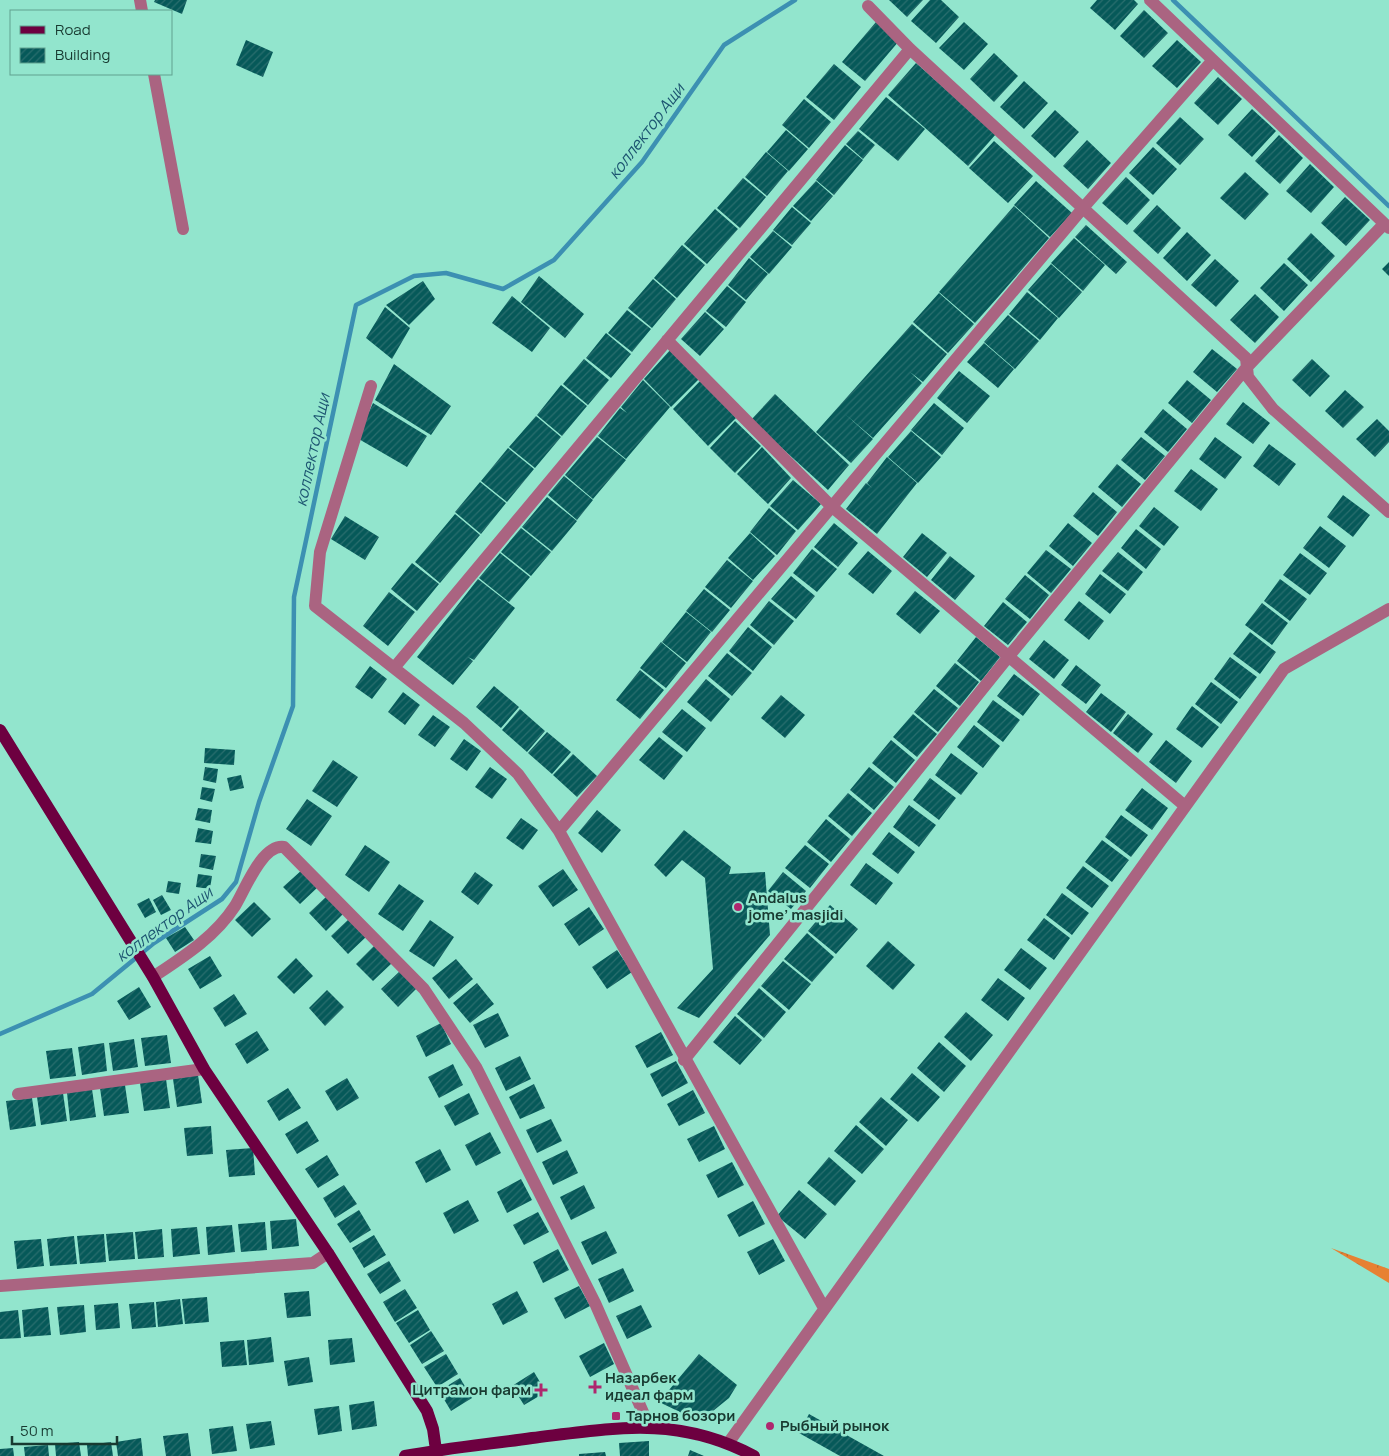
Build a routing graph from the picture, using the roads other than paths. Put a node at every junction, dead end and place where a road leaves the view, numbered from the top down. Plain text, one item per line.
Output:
1 (1150, 0) edge
2 (868, 6) dead end
3 (910, 49) junction
4 (1214, 60) junction
5 (154, 75) edge
6 (1083, 208) junction
7 (1387, 226) edge
8 (183, 229) dead end
9 (667, 340) junction
10 (1247, 367) junction
11 (371, 386) dead end
12 (831, 506) junction
13 (1389, 512) edge
14 (1389, 609) edge
15 (1008, 656) junction
16 (394, 668) junction
17 (0, 730) edge
18 (1185, 806) junction
19 (559, 831) junction
20 (150, 972) junction
21 (684, 1060) junction
22 (204, 1069) junction
23 (18, 1094) dead end
24 (328, 1253) junction
25 (0, 1286) edge
26 (824, 1308) junction
27 (649, 1426) junction
28 (729, 1442) junction
29 (436, 1450) junction
30 (405, 1456) edge
31 (754, 1456) edge

1 - 4 street
2 - 3 street
3 - 6 street
3 - 9 street
4 - 6 street
4 - 7 street
5 - 8 street
6 - 10 street
6 - 12 street
7 - 10 street
9 - 12 street
9 - 16 street
10 - 13 street
10 - 15 street
11 - 16 street
12 - 15 street
12 - 19 street
14 - 18 street
15 - 18 street
15 - 21 street
16 - 19 street
17 - 20 main road
18 - 26 street
19 - 21 street
20 - 22 main road
20 - 27 street
21 - 26 street
22 - 23 street
22 - 24 main road
24 - 25 street
24 - 29 main road
26 - 28 street
27 - 28 main road
27 - 29 main road
28 - 31 main road
29 - 30 main road

